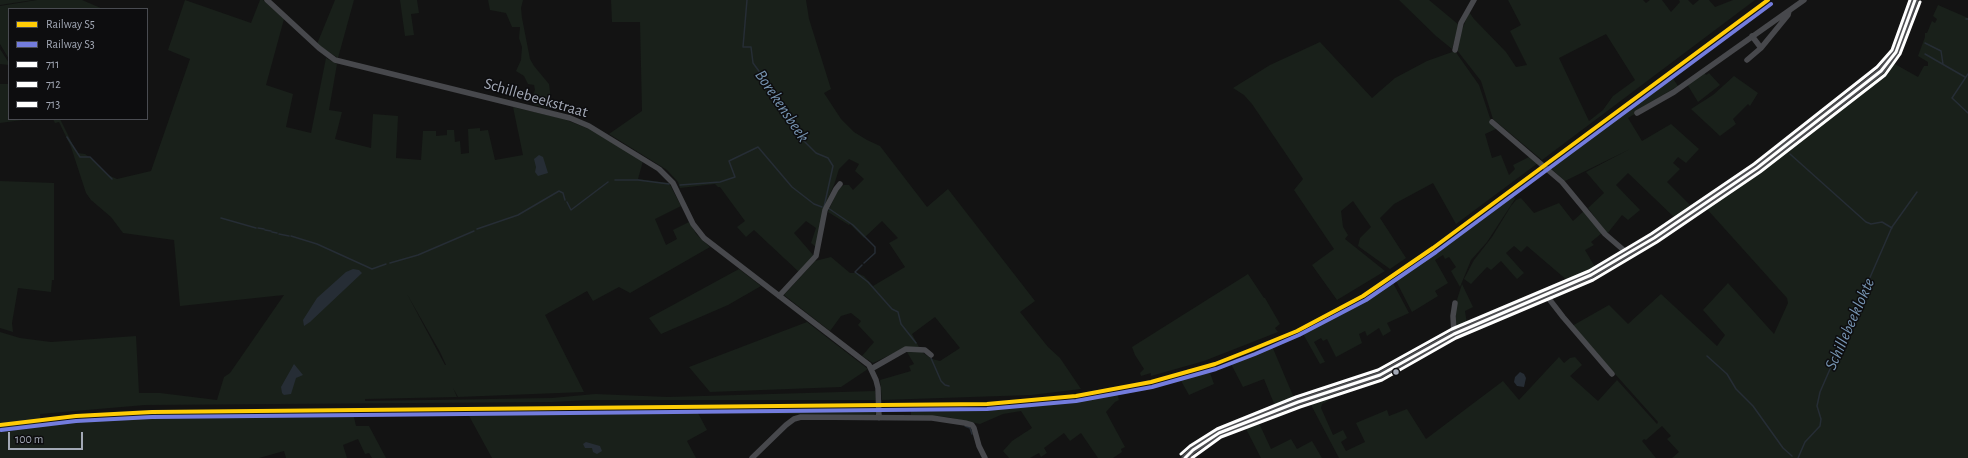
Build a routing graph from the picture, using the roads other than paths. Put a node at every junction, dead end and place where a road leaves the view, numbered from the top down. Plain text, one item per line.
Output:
1 (268, 0) edge
2 (1474, 0) edge
3 (1804, 0) edge
4 (1915, 0) edge
5 (1789, 11) junction
6 (1752, 36) junction
7 (1761, 48) junction
8 (1455, 50) dead end
9 (1747, 60) dead end
10 (1637, 113) dead end
11 (1492, 122) dead end
12 (840, 184) dead end
13 (1627, 253) junction
14 (1546, 295) junction
15 (778, 296) junction
16 (1455, 303) dead end
17 (1454, 334) junction
18 (931, 355) dead end
19 (871, 369) junction
20 (1612, 374) dead end
21 (879, 418) junction
22 (752, 458) edge
23 (986, 458) edge
24 (1185, 458) edge

1 - 15 street, Schillebeekstraat
2 - 8 street
3 - 5 street
4 - 13 street
5 - 6 street
5 - 7 street
6 - 7 street
6 - 10 street
7 - 9 street
11 - 13 street
12 - 15 street
13 - 14 street
14 - 17 street
14 - 20 street
15 - 19 street, Schillebeekstraat
16 - 17 street
17 - 24 street
18 - 19 street
19 - 21 street
21 - 22 street
21 - 23 street

